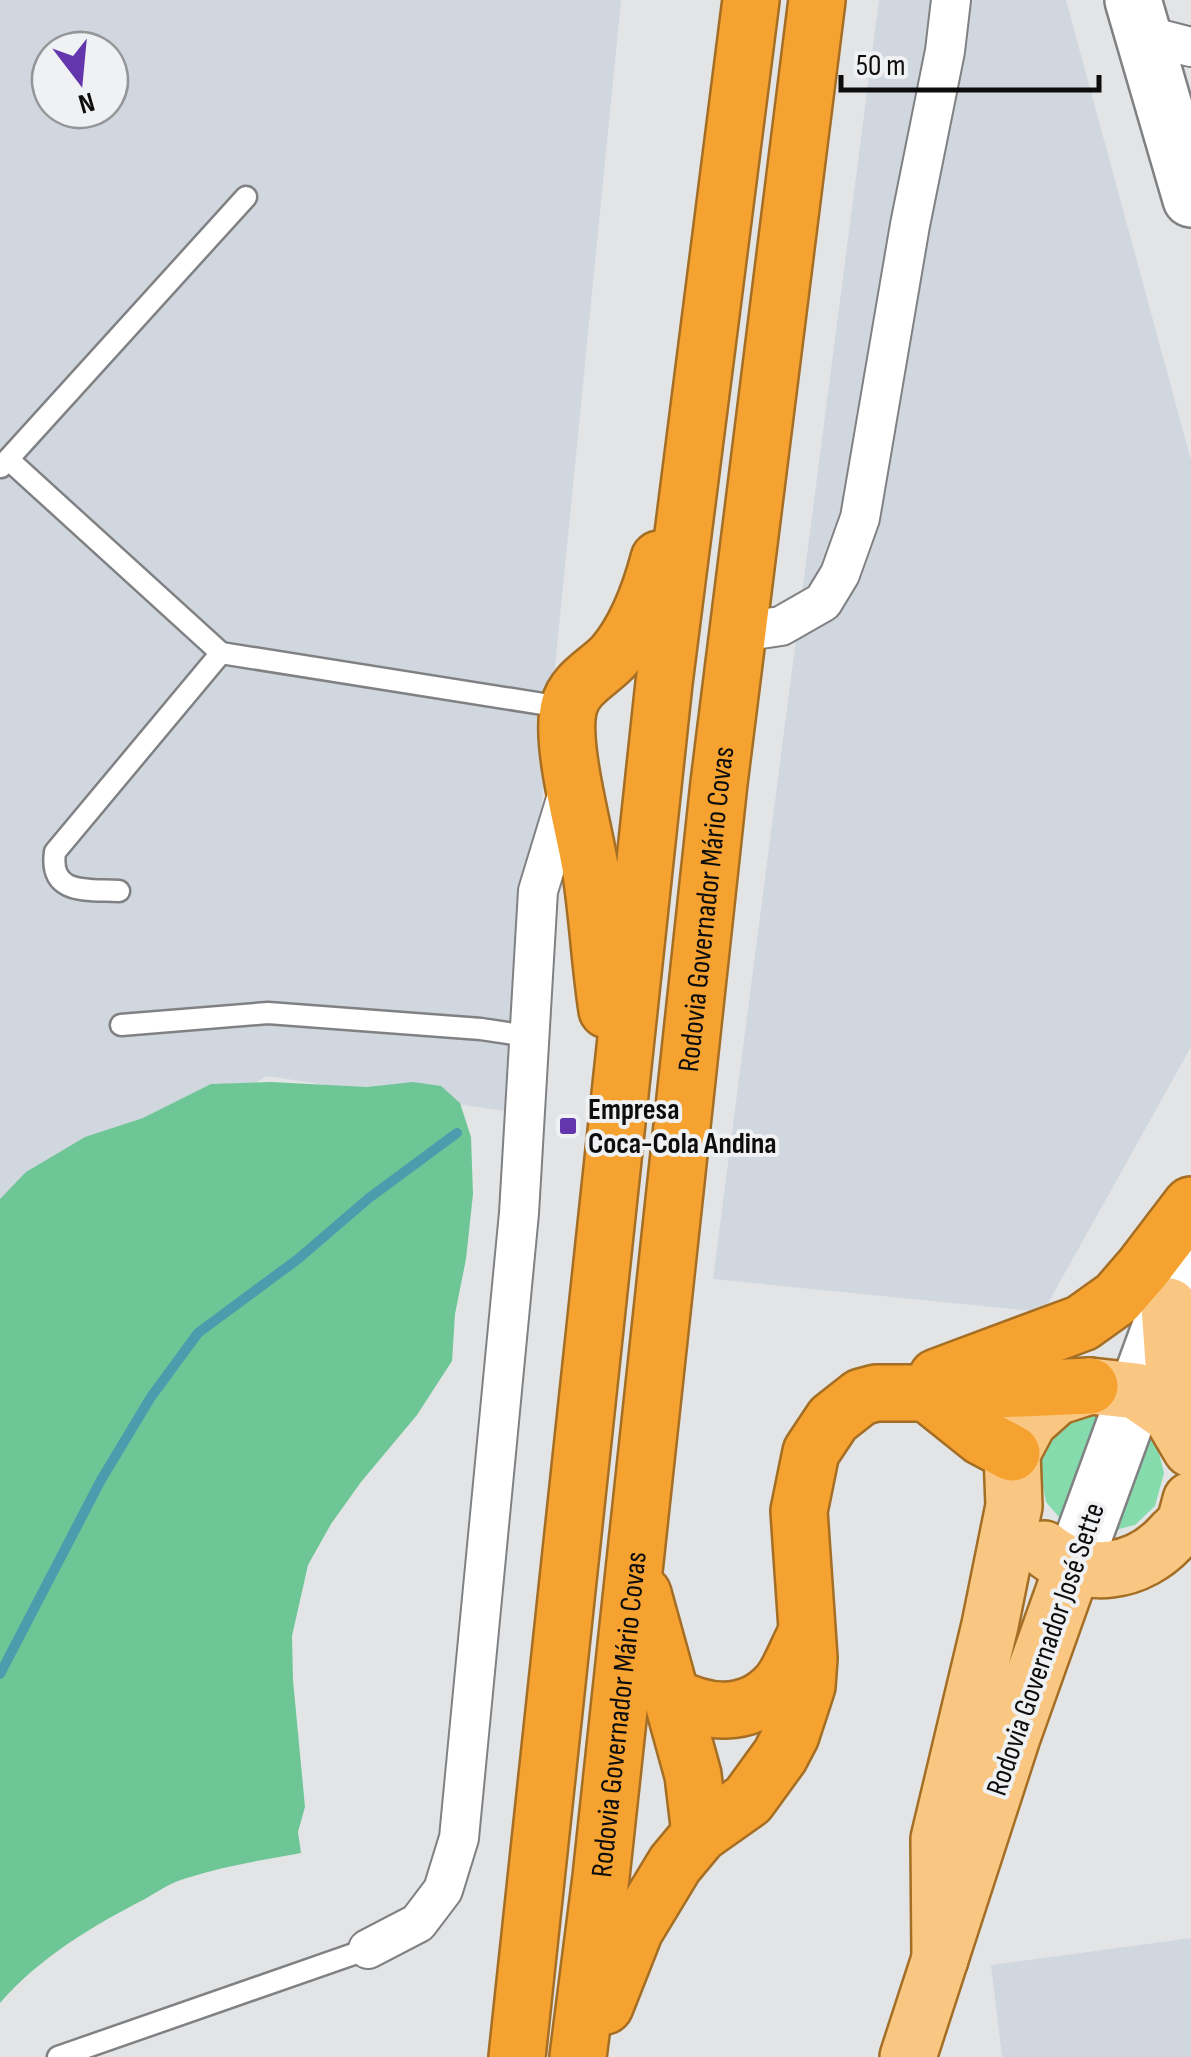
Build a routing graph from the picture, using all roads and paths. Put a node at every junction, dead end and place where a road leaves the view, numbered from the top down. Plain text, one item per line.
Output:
1 (751, 0) edge
2 (817, 0) edge
3 (951, 0) edge
4 (1156, 27) edge
5 (246, 197) dead end
6 (1191, 199) edge
7 (698, 406) junction
8 (4, 464) edge
9 (738, 632) junction
10 (221, 653) junction
11 (664, 683) junction
12 (584, 689) junction
13 (573, 776) junction
14 (719, 783) junction
15 (592, 880) junction
16 (119, 891) dead end
17 (538, 891) junction
18 (121, 1025) dead end
19 (527, 1036) junction
20 (614, 1138) junction
21 (1191, 1204) edge
22 (1191, 1243) edge
23 (911, 1393) junction
24 (1147, 1410) edge
25 (586, 1413) junction
26 (1013, 1480) junction
27 (1191, 1500) edge
28 (635, 1565) junction
29 (1099, 1567) junction
30 (808, 1631) junction
31 (670, 1695) junction
32 (688, 1849) junction
33 (601, 1877) junction
34 (368, 1949) joint
35 (940, 1958) junction
36 (58, 2057) edge
37 (517, 2057) edge
38 (578, 2057) edge
39 (586, 2057) edge
40 (908, 2057) edge

1 - 7 highway
2 - 9 highway, Rodovia Governador Mário Covas
3 - 9 street
4 - 6 main road
5 - 8 lane
7 - 11 highway
7 - 12 highway
8 - 10 lane
9 - 14 highway, Rodovia Governador Mário Covas
10 - 12 lane
10 - 16 lane
11 - 12 highway
11 - 14 highway
11 - 20 highway
12 - 13 highway
13 - 15 highway
13 - 17 street
14 - 28 highway, Rodovia Governador Mário Covas
15 - 17 street
15 - 20 highway
17 - 19 street
18 - 19 lane
19 - 34 street
20 - 25 highway
21 - 23 highway
22 - 24 main road
23 - 24 highway
23 - 26 highway
23 - 30 highway
24 - 26 main road
24 - 29 main road, Rodovia Governador José Sette
25 - 33 highway
25 - 37 highway
26 - 29 main road
26 - 35 main road
27 - 29 main road
28 - 31 highway
28 - 33 highway, Rodovia Governador Mário Covas
29 - 35 main road, Rodovia Governador José Sette
30 - 31 highway
30 - 32 highway
31 - 32 highway
32 - 33 highway
32 - 39 highway
33 - 38 highway, Rodovia Governador Mário Covas
34 - 36 lane
35 - 40 main road, Rodovia Governador José Sette

